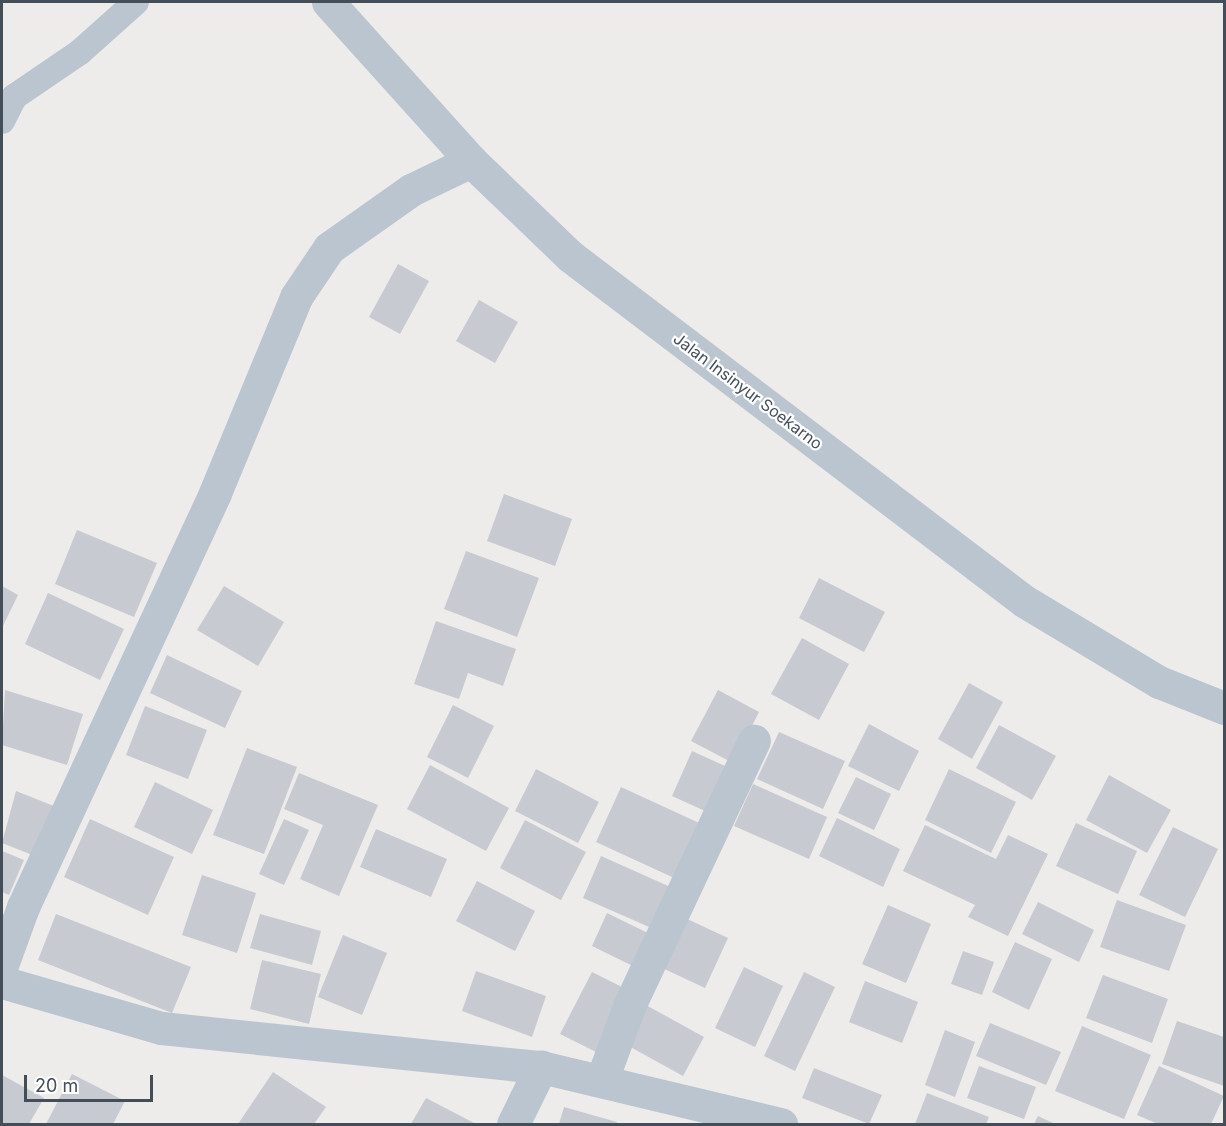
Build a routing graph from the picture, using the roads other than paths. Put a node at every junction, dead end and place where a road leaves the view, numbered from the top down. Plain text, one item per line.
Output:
1 (136, 2) edge
2 (328, 2) edge
3 (2, 121) edge
4 (471, 161) junction
5 (1224, 708) edge
6 (754, 741) dead end
7 (2, 965) edge
8 (2, 982) edge
9 (541, 1067) junction
10 (602, 1079) junction
11 (513, 1125) edge
12 (781, 1125) edge

1 - 3 lane
2 - 4 street, Jalan Insinyur Soekarno
4 - 5 street, Jalan Insinyur Soekarno
4 - 7 street
6 - 10 street
8 - 9 street
9 - 10 street
9 - 11 street
10 - 12 street

